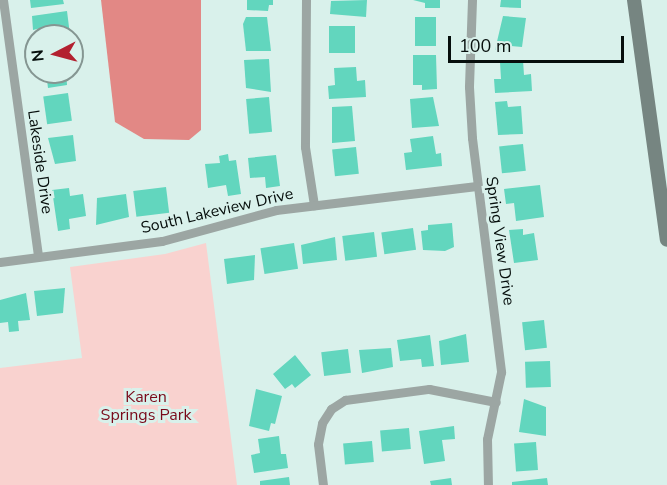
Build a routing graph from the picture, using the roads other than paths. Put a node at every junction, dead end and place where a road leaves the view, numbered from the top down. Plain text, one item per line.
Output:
1 (3, 0) edge
2 (306, 0) edge
3 (472, 0) edge
4 (634, 0) edge
5 (477, 186) junction
6 (314, 205) junction
7 (667, 240) edge
8 (38, 257) junction
9 (0, 262) edge
10 (496, 402) junction
11 (323, 485) edge
12 (488, 485) edge

1 - 8 street, Lakeside Drive
2 - 6 street
3 - 5 street, Spring View Drive
4 - 7 street
5 - 6 street, South Lakeview Drive
5 - 10 street, Spring View Drive
6 - 8 street, South Lakeview Drive
8 - 9 street, South Lakeview Drive
10 - 11 street
10 - 12 street, Spring View Drive

